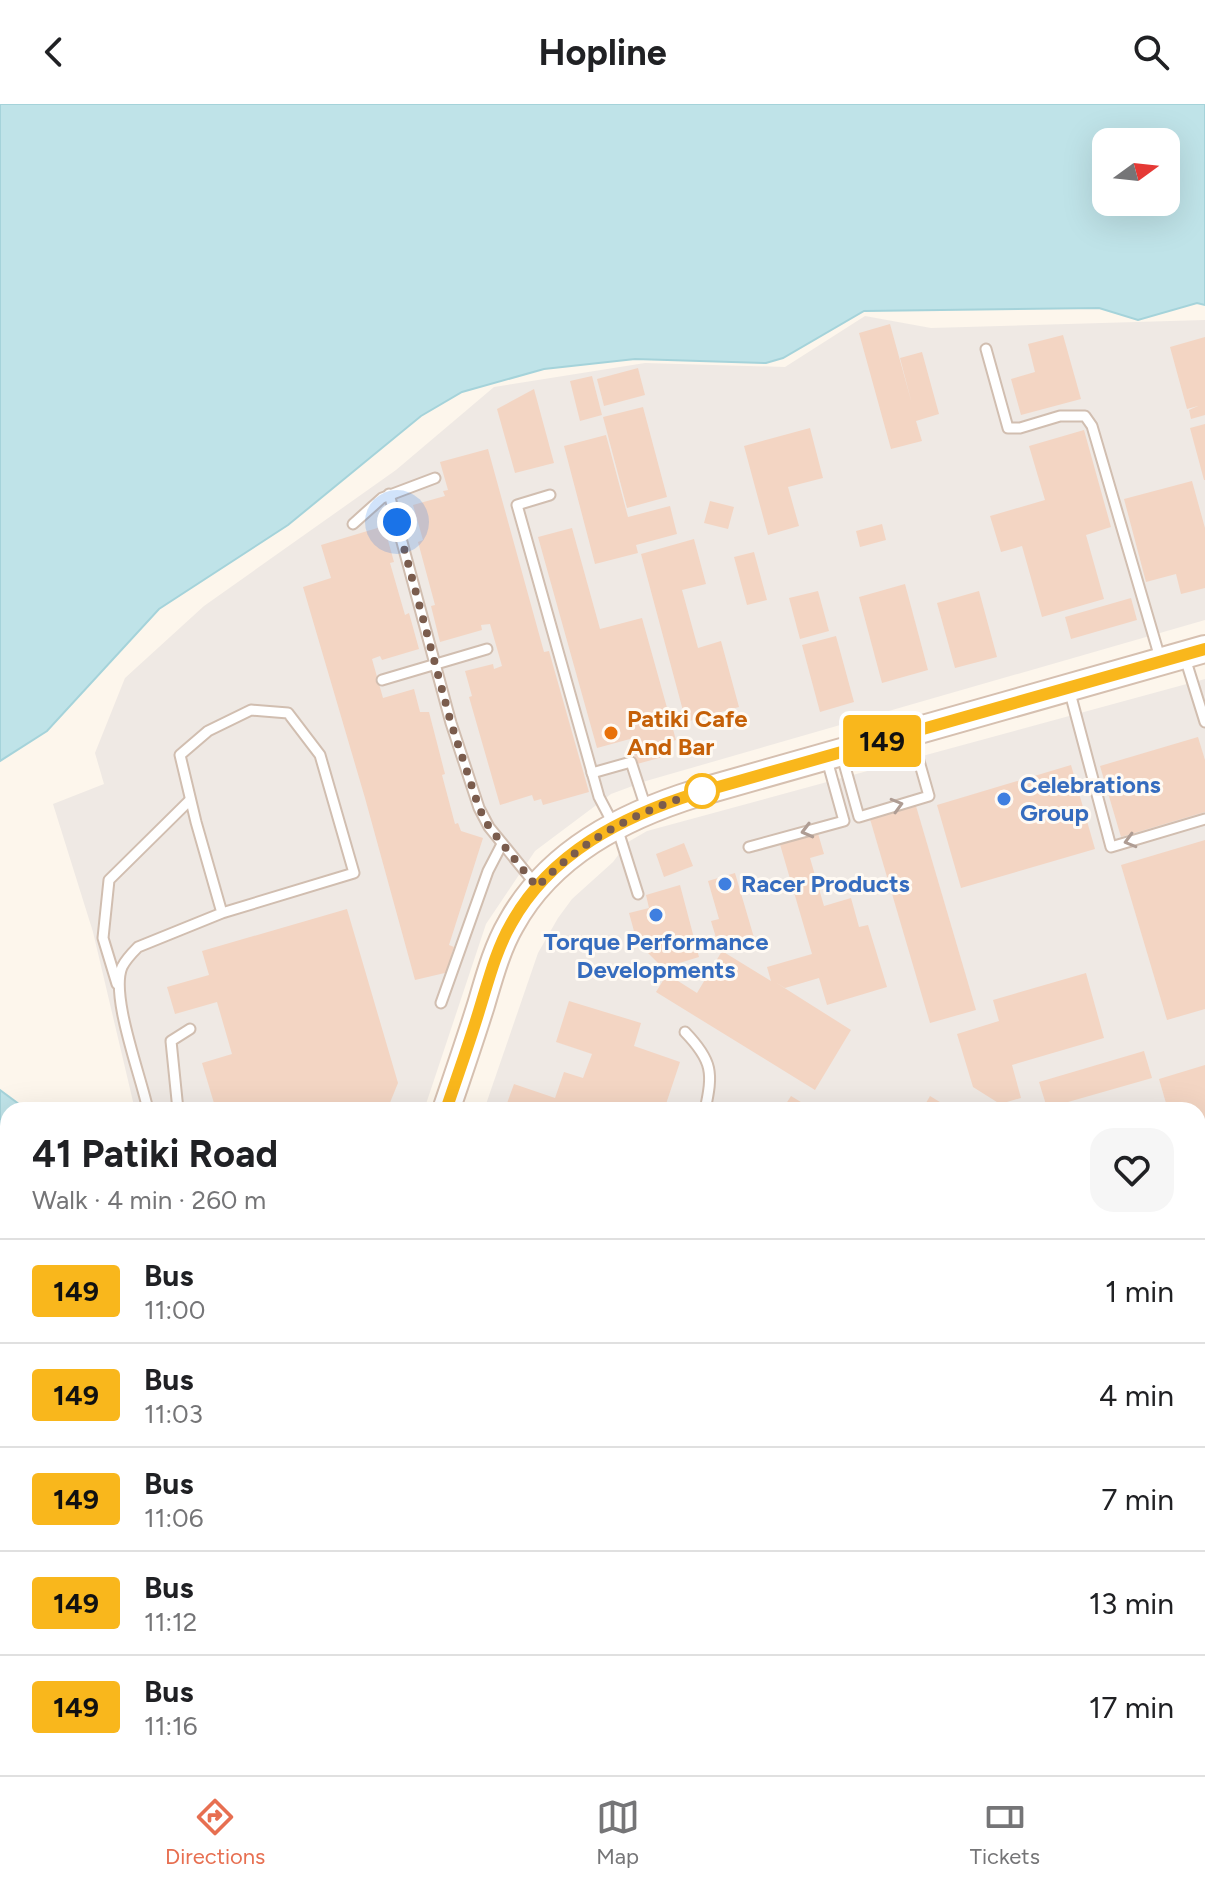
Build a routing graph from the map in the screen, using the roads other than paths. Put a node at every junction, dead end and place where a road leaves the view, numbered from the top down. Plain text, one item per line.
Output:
1 (986, 349) dead end
2 (435, 478) dead end
3 (389, 494) junction
4 (550, 495) dead end
5 (353, 524) dead end
6 (487, 649) dead end
7 (1183, 655) edge
8 (435, 664) junction
9 (382, 680) dead end
10 (1068, 688) junction
11 (1205, 722) edge
12 (911, 733) junction
13 (833, 755) junction
14 (592, 773) junction
15 (190, 800) junction
16 (647, 810) junction
17 (1205, 819) edge
18 (613, 826) junction
19 (502, 844) junction
20 (749, 847) dead end
21 (537, 887) junction
22 (638, 894) dead end
23 (222, 913) junction
24 (119, 991) junction
25 (441, 1003) dead end
26 (190, 1029) dead end
27 (685, 1032) dead end
28 (146, 1102) edge
29 (177, 1102) edge
30 (456, 1102) edge
31 (707, 1102) edge

1 - 7 lane
2 - 3 lane
3 - 5 lane
3 - 8 lane
4 - 14 lane
6 - 8 lane
7 - 10 main road
7 - 11 lane
8 - 9 lane
8 - 19 lane
10 - 12 main road
17 -> 10 lane
12 - 13 main road
13 -> 12 lane
13 - 16 main road
13 -> 20 lane
14 - 16 lane
14 - 18 lane
15 - 23 lane
15 - 23 lane
15 - 24 lane
16 - 18 main road
18 - 21 main road
18 - 22 lane
19 - 21 lane
19 - 25 lane
21 - 30 main road
23 - 24 lane
24 - 28 lane
26 - 29 lane
27 - 31 lane

